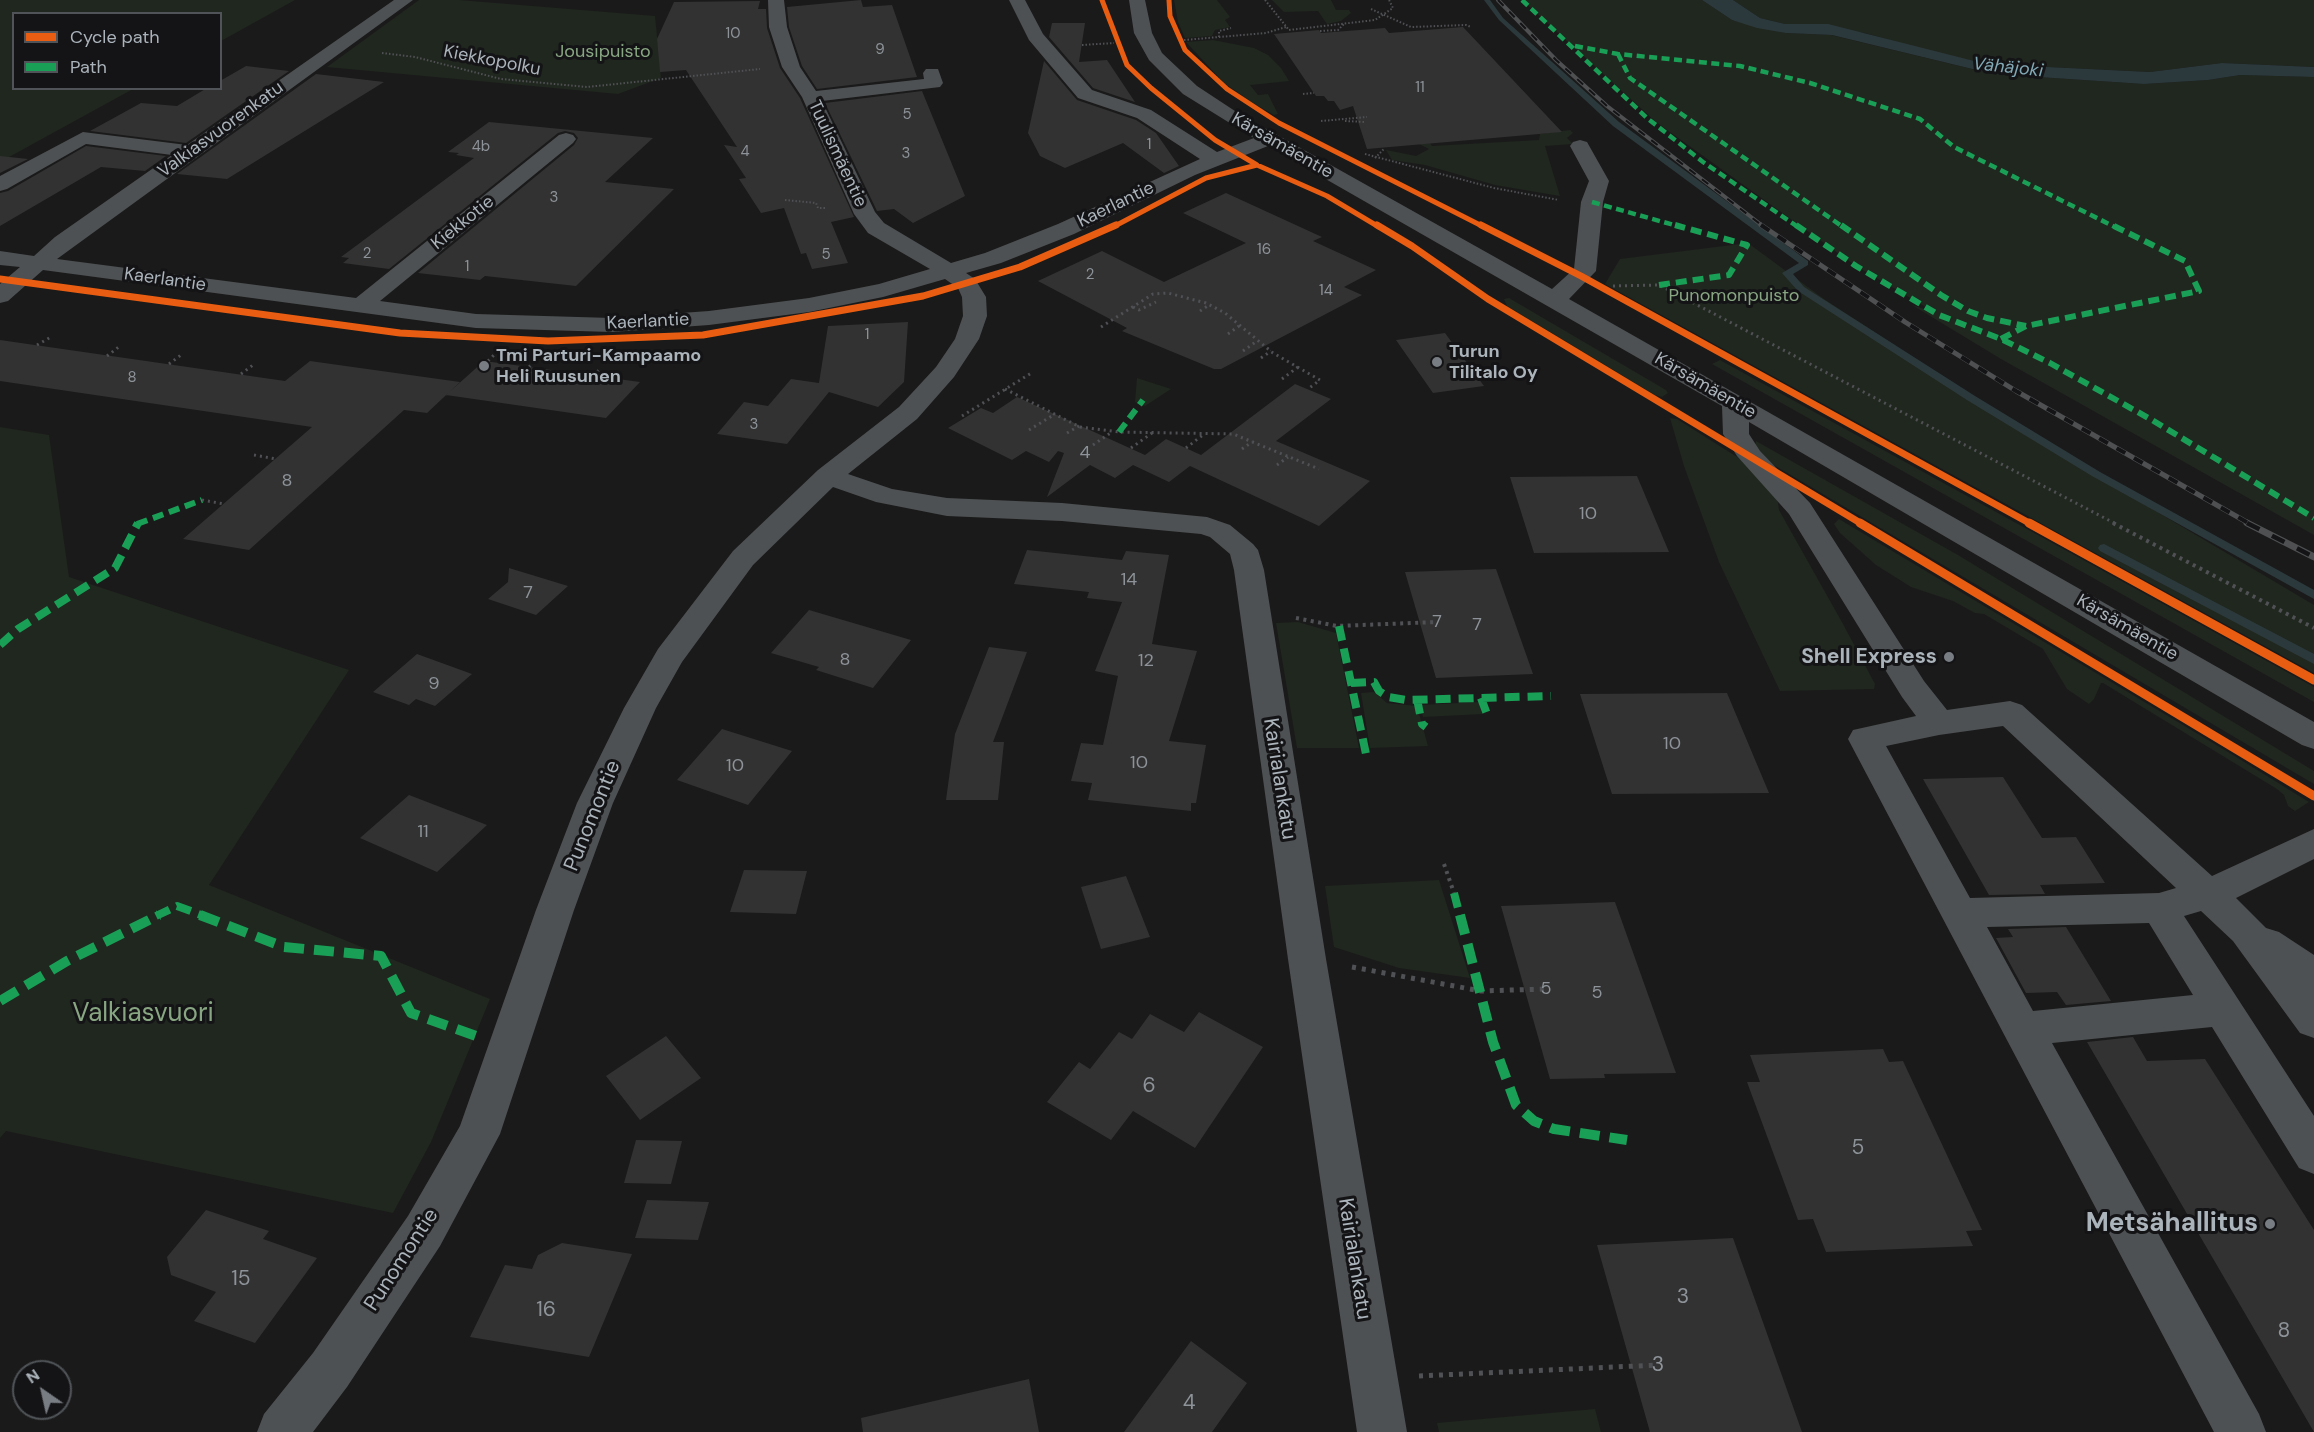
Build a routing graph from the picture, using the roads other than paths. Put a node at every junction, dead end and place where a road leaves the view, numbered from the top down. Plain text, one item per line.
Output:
1 (405, 0) edge
2 (776, 0) edge
3 (1017, 0) edge
4 (1137, 0) edge
5 (932, 73) dead end
6 (811, 97) junction
7 (566, 139) dead end
8 (1269, 139) junction
9 (1580, 146) dead end
10 (192, 152) junction
11 (1214, 159) junction
12 (0, 185) edge
13 (0, 258) edge
14 (39, 263) junction
15 (949, 271) junction
16 (0, 296) edge
17 (1554, 300) junction
18 (359, 307) junction
19 (1735, 403) junction
20 (828, 476) junction
21 (1939, 723) junction
22 (2314, 737) edge
23 (2310, 849) edge
24 (2209, 894) junction
25 (2159, 908) junction
26 (1959, 913) junction
27 (2246, 930) junction
28 (2314, 975) edge
29 (2222, 1009) junction
30 (2314, 1021) edge
31 (2022, 1029) junction
32 (2314, 1155) edge
33 (282, 1432) edge
34 (1382, 1432) edge
35 (2241, 1432) edge

1 - 10 street, Valkiasvuorenkatu
2 - 6 street, Tuulismäentie
3 - 11 street
4 - 8 street, Kärsämäentie
5 - 6 street
6 - 15 street, Tuulismäentie
7 - 18 street, Kiekkotie
8 - 11 street, Kaerlantie
8 - 17 street, Kärsämäentie
9 - 17 street
10 - 12 street
10 - 14 street, Valkiasvuorenkatu
11 - 15 street, Kaerlantie
13 - 14 street, Kaerlantie
14 - 16 street, Valkiasvuorenkatu
14 - 18 street, Kaerlantie
15 - 18 street, Kaerlantie
15 - 20 street, Punomontie
17 - 19 street, Kärsämäentie
19 - 21 street
19 - 22 street, Kärsämäentie
20 - 33 street, Punomontie
20 - 34 street, Kairialankatu
21 - 24 street
21 - 26 street
23 - 24 street
24 - 25 street
24 - 27 street
25 - 26 street
25 - 29 street
26 - 31 street
27 - 28 street
27 - 30 street
29 - 31 street
29 - 32 street
31 - 35 street

